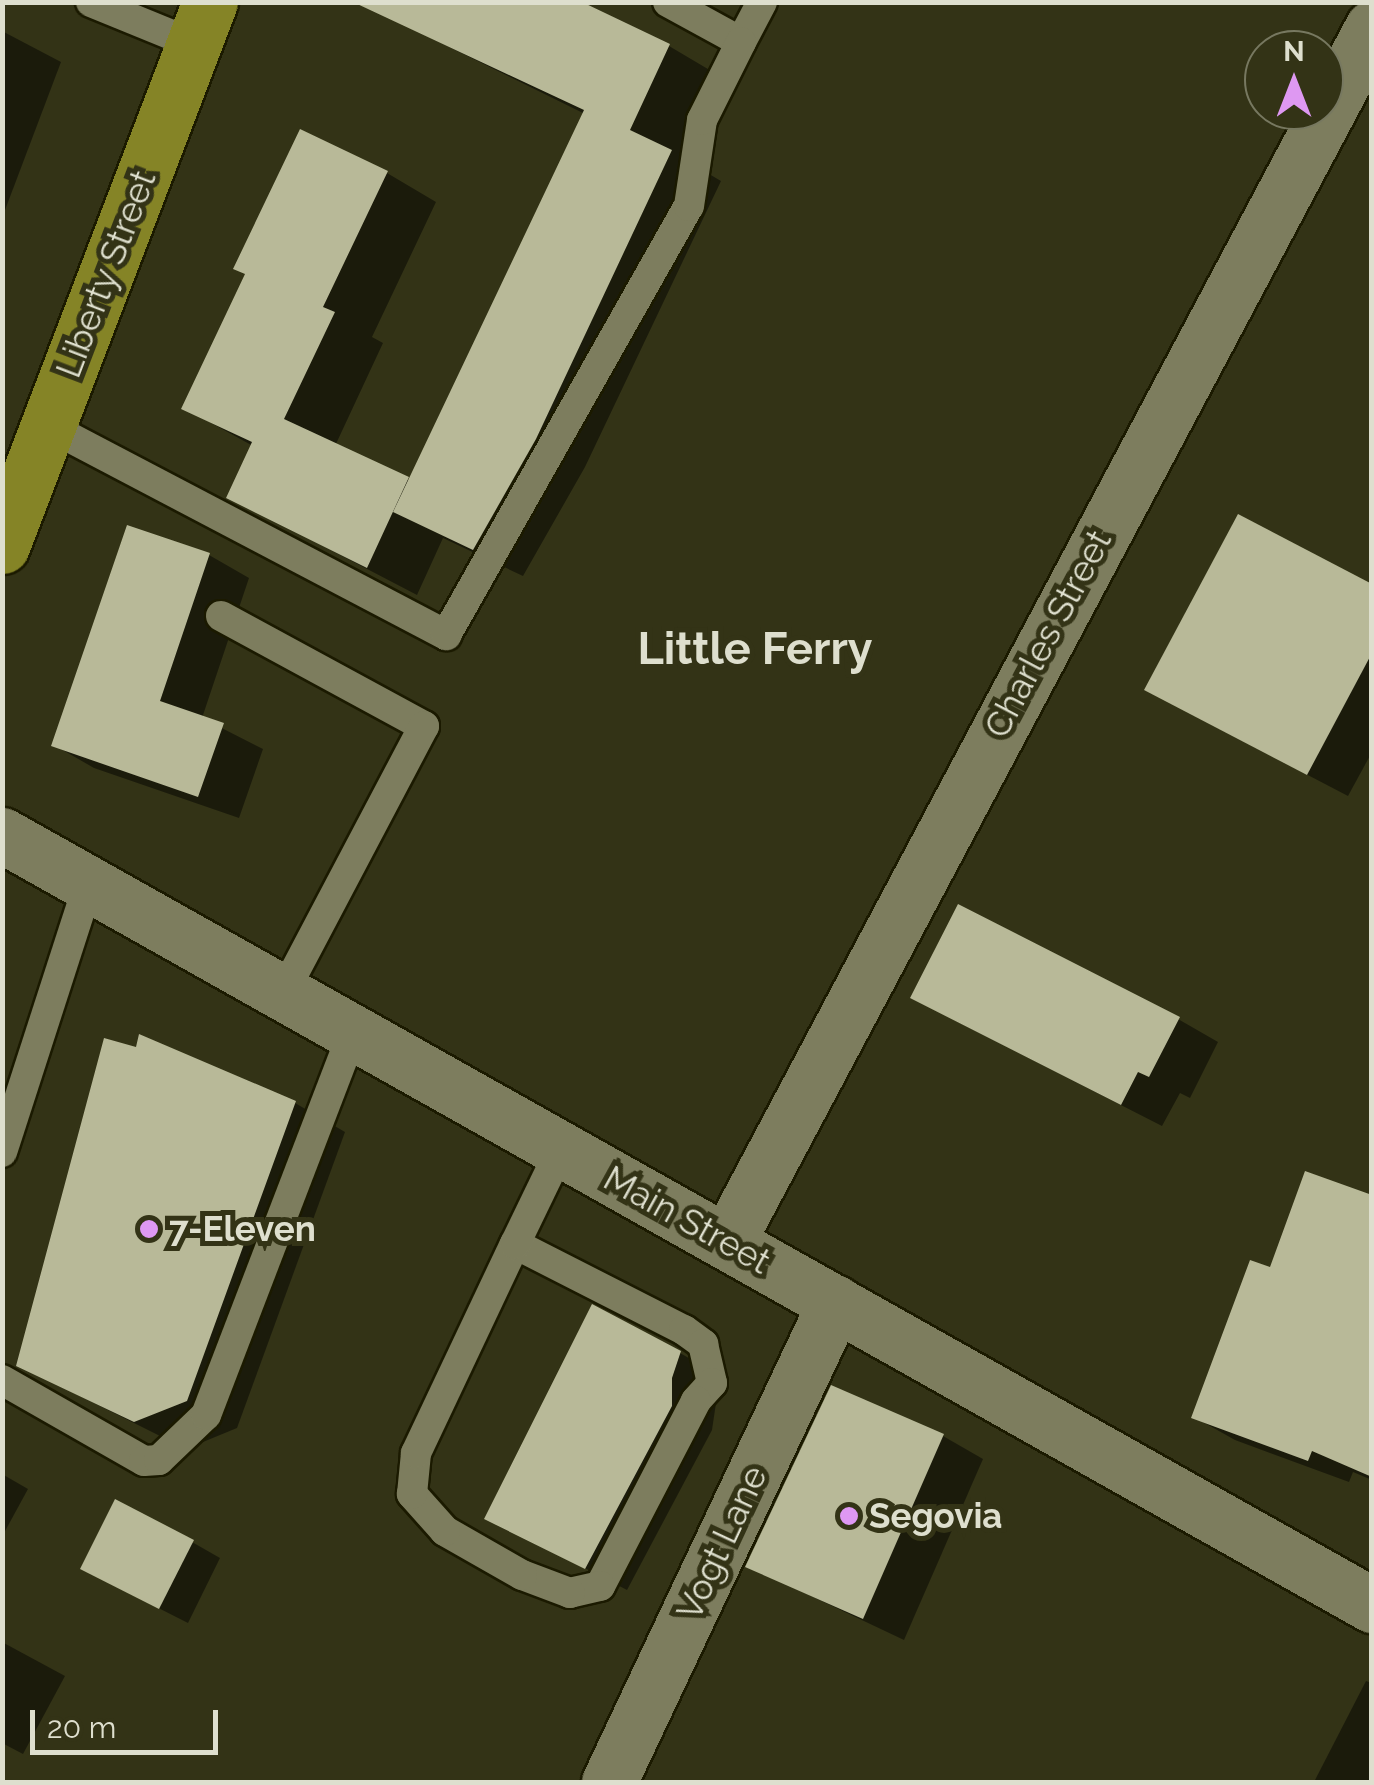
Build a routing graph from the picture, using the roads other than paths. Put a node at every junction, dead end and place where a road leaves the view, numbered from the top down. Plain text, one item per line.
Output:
1 (92, 2) edge
2 (668, 2) edge
3 (762, 2) edge
4 (202, 23) edge
5 (1372, 28) edge
6 (741, 42) junction
7 (48, 426) junction
8 (2, 546) edge
9 (220, 616) dead end
10 (2, 835) edge
11 (89, 884) junction
12 (283, 993) junction
13 (353, 1032) junction
14 (561, 1149) junction
15 (2, 1152) edge
16 (727, 1242) junction
17 (515, 1244) junction
18 (835, 1303) junction
19 (2, 1380) edge
20 (1372, 1604) edge
21 (609, 1782) edge

1 - 4 lane
2 - 6 lane
3 - 6 lane
4 - 7 main road, Liberty Street
5 - 16 street, Charles Street
6 - 7 lane
7 - 8 main road, Liberty Street
9 - 12 lane
10 - 11 street, Main Street
11 - 12 street, Main Street
11 - 15 lane
12 - 13 street, Main Street
13 - 14 street, Main Street
13 - 19 lane
14 - 16 street, Main Street
14 - 17 lane
16 - 18 street, Main Street
17 - 17 lane
18 - 20 street, Main Street
18 - 21 street, Vogt Lane

